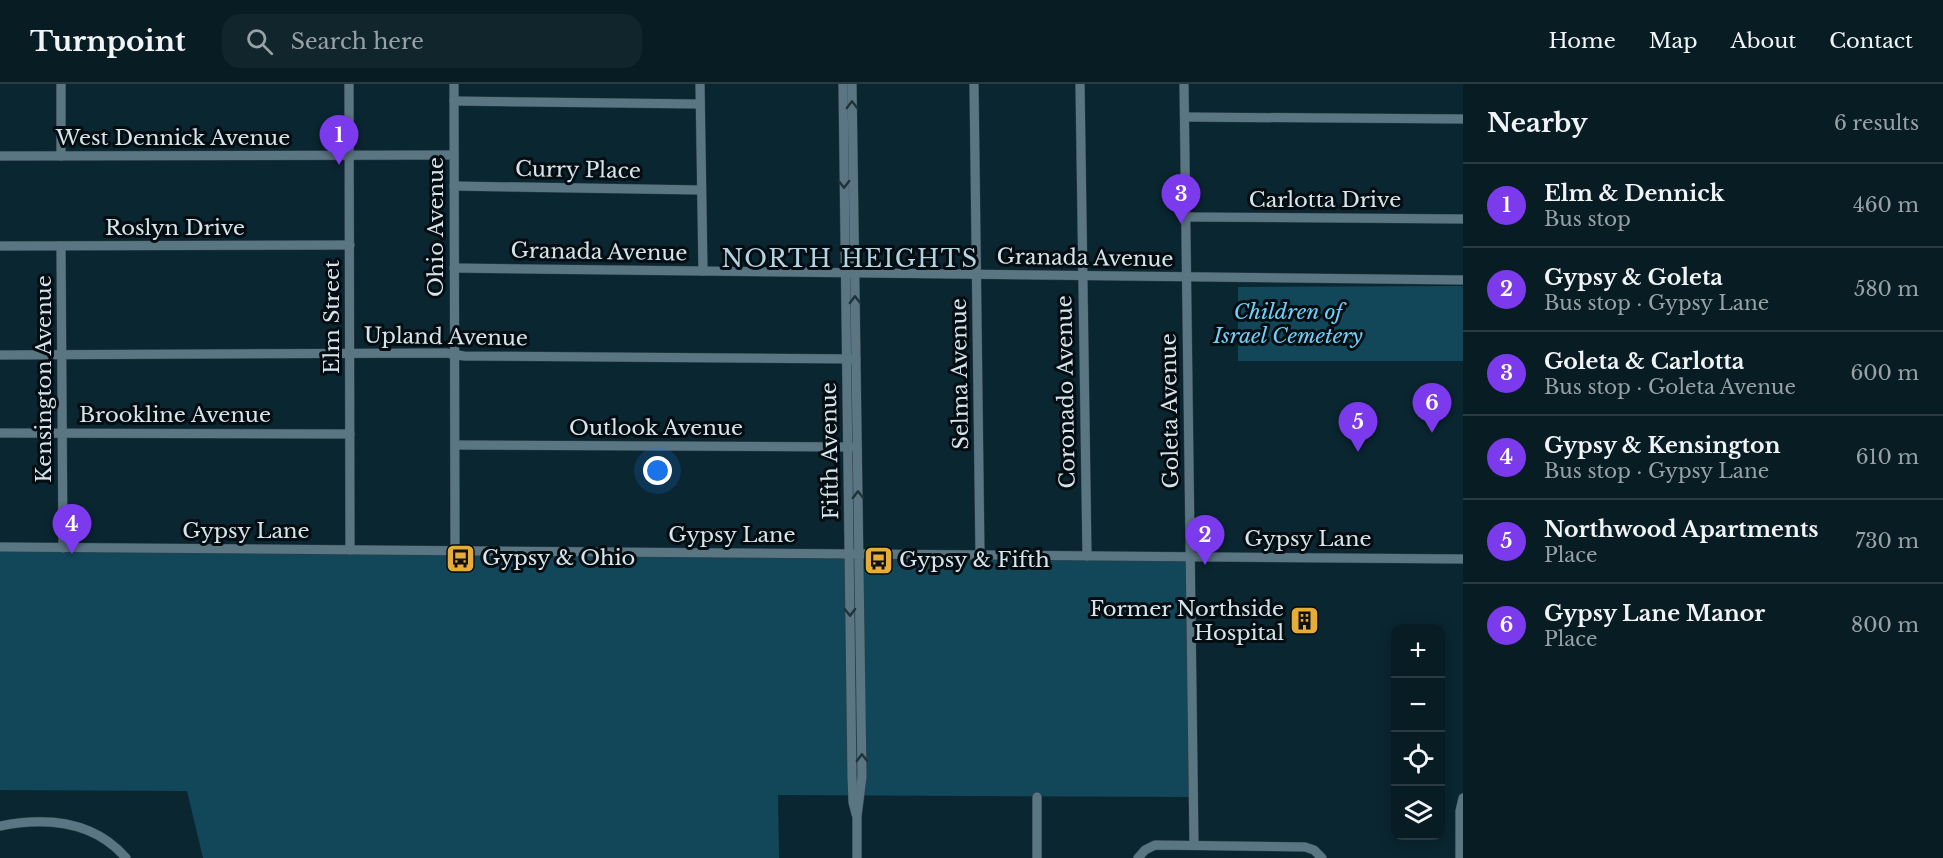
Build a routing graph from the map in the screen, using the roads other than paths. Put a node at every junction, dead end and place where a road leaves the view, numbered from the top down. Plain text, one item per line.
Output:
1 (61, 84) edge
2 (349, 84) edge
3 (454, 84) edge
4 (700, 84) edge
5 (843, 84) edge
6 (852, 84) edge
7 (974, 84) edge
8 (1080, 84) edge
9 (1184, 84) edge
10 (454, 101) junction
11 (700, 104) junction
12 (1185, 117) junction
13 (1463, 119) edge
14 (349, 155) junction
15 (454, 155) junction
16 (0, 156) edge
17 (62, 156) junction
18 (454, 186) junction
19 (701, 190) junction
20 (1186, 217) junction
21 (1463, 219) edge
22 (350, 245) junction
23 (0, 246) edge
24 (61, 246) junction
25 (454, 268) junction
26 (703, 271) junction
27 (850, 273) junction
28 (976, 275) junction
29 (1082, 276) junction
30 (1187, 278) junction
31 (1463, 280) edge
32 (350, 352) junction
33 (62, 354) junction
34 (454, 354) junction
35 (0, 355) edge
36 (851, 359) junction
37 (0, 433) edge
38 (62, 433) junction
39 (350, 434) junction
40 (455, 444) junction
41 (852, 447) junction
42 (0, 547) edge
43 (63, 548) junction
44 (350, 550) junction
45 (455, 551) junction
46 (849, 554) junction
47 (860, 554) junction
48 (980, 555) junction
49 (1087, 556) junction
50 (1191, 556) junction
51 (1463, 559) edge
52 (1037, 797) dead end
53 (1463, 798) edge
54 (857, 816) junction
55 (0, 826) edge
56 (1194, 845) junction
57 (1230, 846) junction
58 (126, 858) edge
59 (858, 858) edge
60 (1037, 858) edge
61 (1138, 858) edge
62 (1230, 858) edge
63 (1322, 858) edge
64 (1460, 858) edge

1 - 17 street
2 - 14 street, Elm Street
3 - 10 street, Ohio Avenue
4 - 11 street
5 -> 27 street, Fifth Avenue
27 -> 6 street, Fifth Avenue
7 - 28 street, Selma Avenue
8 - 29 street, Coronado Avenue
9 - 12 street, Goleta Avenue
10 - 11 street
10 - 15 street, Ohio Avenue
11 - 19 street
12 - 13 street
12 - 20 street, Goleta Avenue
14 - 15 street, West Dennick Avenue
14 - 17 street, West Dennick Avenue
14 - 22 street, Elm Street
15 - 18 street, Ohio Avenue
16 - 17 street, West Dennick Avenue
18 - 19 street, Curry Place
18 - 25 street, Ohio Avenue
19 - 26 street
20 - 21 street, Carlotta Drive
20 - 30 street, Goleta Avenue
22 - 24 street, Roslyn Drive
22 - 32 street, Elm Street
23 - 24 street, Roslyn Drive
24 - 33 street, Kensington Avenue
25 - 26 street, Granada Avenue
25 - 34 street, Ohio Avenue
26 - 27 street, Granada Avenue
27 - 28 street, Granada Avenue
27 - 36 street, Fifth Avenue
28 - 29 street, Granada Avenue
28 - 48 street, Selma Avenue
29 - 30 street, Granada Avenue
29 - 49 street, Coronado Avenue
30 - 31 street, Granada Avenue
30 - 50 street, Goleta Avenue
32 - 33 street, Upland Avenue
32 - 34 street, Upland Avenue
32 - 39 street, Elm Street
33 - 35 street, Upland Avenue
33 - 38 street, Kensington Avenue
34 - 36 street, Upland Avenue
34 - 40 street, Ohio Avenue
36 - 41 street, Fifth Avenue
37 - 38 street, Brookline Avenue
38 - 39 street, Brookline Avenue
38 - 43 street, Kensington Avenue
39 - 44 street, Elm Street
40 - 41 street, Outlook Avenue
40 - 45 street, Ohio Avenue
41 - 46 street, Fifth Avenue
47 -> 41 street, Fifth Avenue
42 - 43 street, Gypsy Lane
43 - 44 street, Gypsy Lane
44 - 45 street, Gypsy Lane
45 - 46 street, Gypsy Lane
46 - 47 street, Gypsy Lane
46 -> 54 street, Fifth Avenue
47 - 48 street, Gypsy Lane
54 -> 47 street, Fifth Avenue
48 - 49 street, Gypsy Lane
49 - 50 street, Gypsy Lane
50 - 51 street, Gypsy Lane
50 - 56 street, Goleta Avenue
52 - 60 street
53 - 64 street
54 - 59 street, Fifth Avenue
55 - 58 street
56 - 57 street
56 - 61 street
57 - 62 street
57 - 63 street

